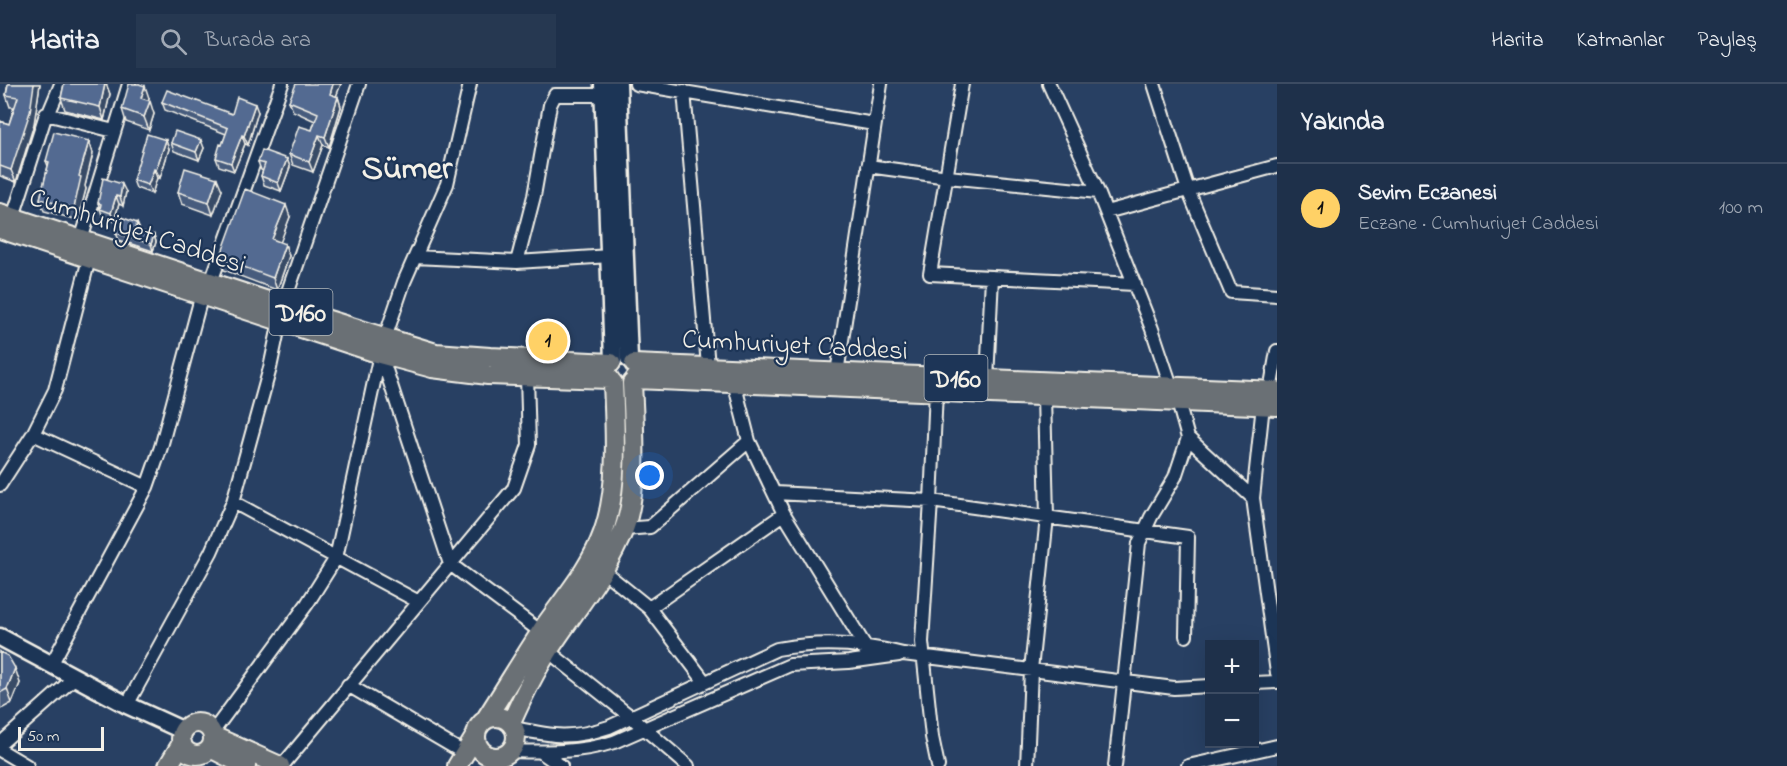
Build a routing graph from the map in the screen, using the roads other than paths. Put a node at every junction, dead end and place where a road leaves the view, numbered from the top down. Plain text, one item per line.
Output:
1 (61, 84) edge
2 (129, 84) edge
3 (282, 84) edge
4 (359, 84) edge
5 (470, 84) edge
6 (618, 84) edge
7 (636, 84) edge
8 (881, 84) edge
9 (962, 84) edge
10 (1049, 84) edge
11 (1154, 84) edge
12 (603, 89) edge
13 (684, 91) junction
14 (48, 115) junction
15 (874, 124) junction
16 (114, 132) junction
17 (868, 166) junction
18 (1277, 166) edge
19 (948, 177) junction
20 (1188, 190) junction
21 (1098, 192) junction
22 (1106, 212) junction
23 (4, 220) edge
24 (81, 240) junction
25 (609, 256) junction
26 (415, 257) junction
27 (89, 259) junction
28 (517, 262) junction
29 (992, 277) junction
30 (1135, 284) junction
31 (206, 288) junction
32 (1277, 295) edge
33 (282, 314) junction
34 (382, 346) junction
35 (1277, 351) edge
36 (708, 366) junction
37 (622, 371) junction
38 (837, 373) junction
39 (527, 376) junction
40 (987, 379) junction
41 (734, 382) junction
42 (936, 391) junction
43 (1175, 394) junction
44 (1044, 396) junction
45 (1272, 398) edge
46 (33, 434) junction
47 (1188, 438) junction
48 (749, 441) junction
49 (0, 485) edge
50 (147, 487) junction
51 (775, 493) junction
52 (1253, 498) junction
53 (931, 501) junction
54 (233, 502) junction
55 (784, 514) junction
56 (1047, 517) junction
57 (624, 529) junction
58 (1145, 531) junction
59 (336, 558) junction
60 (450, 564) junction
61 (602, 570) junction
62 (1271, 584) edge
63 (419, 602) junction
64 (649, 608) junction
65 (541, 632) junction
66 (1186, 636) dead end
67 (0, 637) edge
68 (865, 646) junction
69 (548, 651) junction
70 (903, 654) junction
71 (923, 656) junction
72 (865, 660) junction
73 (51, 665) junction
74 (1031, 670) junction
75 (1277, 673) edge
76 (74, 678) junction
77 (705, 682) junction
78 (1125, 682) junction
79 (1277, 682) edge
80 (1259, 683) edge
81 (348, 686) junction
82 (1205, 686) edge
83 (127, 705) junction
84 (631, 717) junction
85 (513, 726) junction
86 (480, 727) junction
87 (644, 729) junction
88 (183, 737) junction
89 (0, 744) edge
90 (1277, 746) edge
91 (205, 748) edge
92 (0, 750) edge
93 (510, 751) junction
94 (541, 752) junction
95 (460, 760) edge
96 (488, 761) edge
97 (27, 766) edge
98 (168, 766) edge
99 (246, 766) edge
100 (281, 766) edge
101 (561, 766) edge
102 (688, 766) edge
103 (938, 766) edge
104 (1027, 766) edge
105 (1115, 766) edge
106 (1188, 766) edge

1 - 14 street
2 - 16 street
3 - 31 street
4 - 33 street
5 - 26 street
6 - 37 main road
7 - 13 street
8 - 15 street
9 - 19 street
10 - 21 street
11 - 20 street
12 - 25 main road
12 - 28 street
13 - 15 street
13 - 36 street
14 - 16 street
14 - 23 street
15 - 17 street
16 - 24 street
17 - 19 street
17 - 38 street
18 - 20 street
19 - 21 street
19 - 29 street
20 - 22 street
20 - 32 street
21 - 22 street
22 - 30 street
23 - 24 main road, Cumhuriyet Caddesi / D160
23 - 27 main road, Cumhuriyet Caddesi / D160
24 - 31 main road, Cumhuriyet Caddesi / D160
25 - 28 street
25 - 37 main road
26 - 28 street
26 - 34 street
27 - 31 main road, Cumhuriyet Caddesi / D160
27 - 46 street
29 - 30 street
29 - 40 street
30 - 43 street
31 - 33 main road, Cumhuriyet Caddesi / D160
31 - 50 street
33 - 34 main road, Cumhuriyet Caddesi / D160
33 - 54 street
34 - 37 main road, Cumhuriyet Caddesi / D160
34 - 39 main road, Cumhuriyet Caddesi / D160
34 - 59 street
34 - 60 street
35 - 45 street
36 - 37 main road, Cumhuriyet Caddesi / D160
36 - 38 main road, Cumhuriyet Caddesi / D160
37 - 39 main road, Cumhuriyet Caddesi / D160
37 - 41 main road, Cumhuriyet Caddesi / D160
37 - 57 main road
37 - 65 main road
38 - 40 main road, Cumhuriyet Caddesi / D160
39 - 60 street
40 - 43 main road, Cumhuriyet Caddesi / D160
41 - 42 main road, Cumhuriyet Caddesi / D160
41 - 48 street
42 - 44 main road, Cumhuriyet Caddesi / D160
42 - 53 street
43 - 44 main road, Cumhuriyet Caddesi / D160
43 - 45 main road, Cumhuriyet Caddesi / D160
43 - 47 street
44 - 56 street
45 - 52 street
46 - 49 street
46 - 50 street
47 - 52 street
47 - 58 street
48 - 51 street
48 - 57 street
50 - 73 street
51 - 53 street
51 - 55 street
52 - 62 street
53 - 56 street
53 - 71 street
54 - 59 street
54 - 83 street
55 - 64 street
55 - 68 street
56 - 58 street
56 - 74 street
57 - 61 main road
58 - 66 street
58 - 78 street
59 - 63 street
59 - 91 street
60 - 63 street
60 - 65 street
61 - 64 street
61 - 69 main road
62 - 75 street
63 - 81 street
64 - 77 street
65 - 86 main road
67 - 73 main road
68 - 70 street
68 - 72 street
68 - 77 street
69 - 84 street
69 - 85 main road
70 - 71 street
70 - 72 street
71 - 74 street
71 - 103 street
72 - 87 street
73 - 76 main road
74 - 78 street
74 - 104 street
76 - 83 main road
76 - 89 street
77 - 84 street
78 - 82 street
78 - 105 street
79 - 80 street
81 - 95 street
81 - 100 street
83 - 88 main road
84 - 85 street
84 - 87 street
85 - 86 main road
85 - 93 main road
86 - 95 main road
86 - 96 main road
87 - 94 street
87 - 102 street
88 - 91 main road
88 - 91 main road
88 - 98 main road
90 - 106 street
91 - 99 main road
91 - 100 main road
92 - 97 street
93 - 94 street
93 - 96 main road
94 - 101 street

